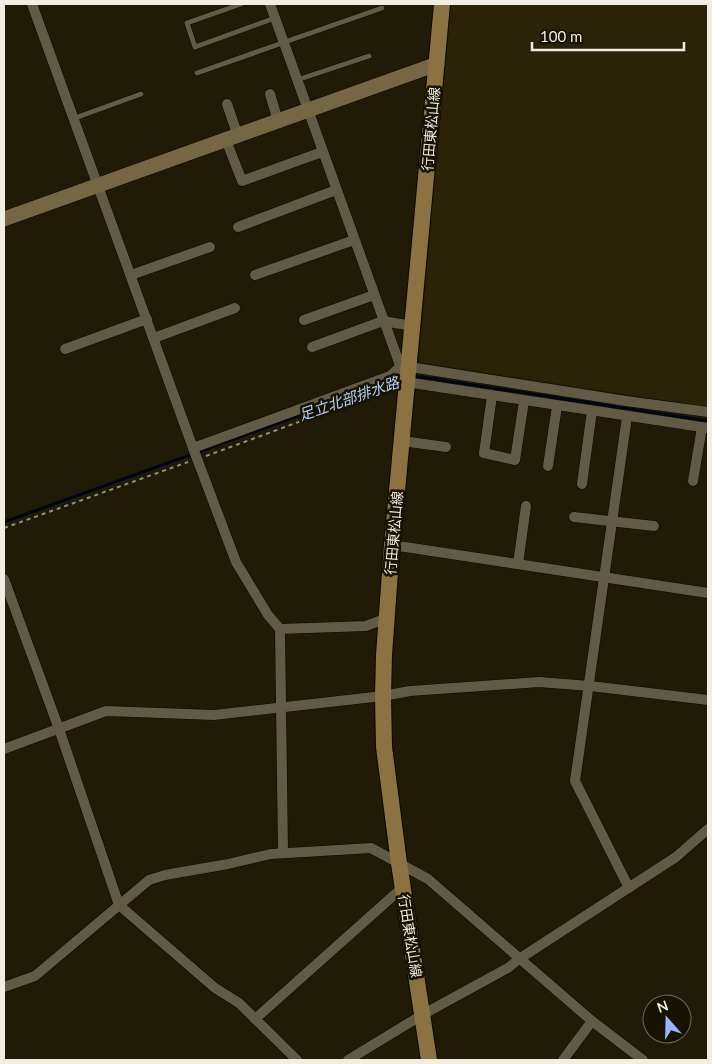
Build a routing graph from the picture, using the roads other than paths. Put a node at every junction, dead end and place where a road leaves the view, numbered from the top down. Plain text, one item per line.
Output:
1 (32, 4) edge
2 (241, 4) edge
3 (270, 4) edge
4 (442, 4) edge
5 (382, 8) dead end
6 (274, 18) junction
7 (284, 43) junction
8 (368, 56) dead end
9 (437, 64) junction
10 (197, 73) dead end
11 (297, 80) junction
12 (141, 94) dead end
13 (270, 94) dead end
14 (227, 104) dead end
15 (308, 110) junction
16 (75, 118) junction
17 (278, 121) junction
18 (232, 138) junction
19 (322, 152) junction
20 (99, 185) junction
21 (336, 190) junction
22 (4, 220) edge
23 (238, 227) dead end
24 (354, 240) junction
25 (210, 247) dead end
26 (131, 275) junction
27 (255, 275) dead end
28 (374, 295) junction
29 (235, 308) dead end
30 (147, 319) junction
31 (304, 320) dead end
32 (384, 321) junction
33 (413, 326) junction
34 (154, 338) junction
35 (312, 348) dead end
36 (65, 349) dead end
37 (406, 372) junction
38 (492, 396) junction
39 (524, 401) junction
40 (557, 406) junction
41 (592, 412) junction
42 (708, 412) edge
43 (628, 417) junction
44 (705, 428) edge
45 (402, 441) junction
46 (446, 447) dead end
47 (193, 448) junction
48 (548, 466) dead end
49 (693, 481) dead end
50 (582, 484) dead end
51 (526, 506) dead end
52 (574, 516) dead end
53 (613, 522) junction
54 (654, 526) dead end
55 (392, 545) junction
56 (518, 564) junction
57 (605, 578) junction
58 (4, 579) edge
59 (708, 593) edge
60 (387, 618) junction
61 (280, 629) junction
62 (590, 686) junction
63 (383, 696) junction
64 (708, 700) edge
65 (280, 707) junction
66 (59, 729) junction
67 (4, 749) edge
68 (708, 829) edge
69 (282, 852) junction
70 (399, 863) junction
71 (402, 888) junction
72 (629, 888) junction
73 (119, 905) junction
74 (519, 959) junction
75 (4, 987) edge
76 (422, 1015) junction
77 (255, 1019) junction
78 (592, 1020) junction
79 (297, 1060) edge
80 (348, 1060) edge
81 (429, 1060) edge
82 (563, 1060) edge
83 (643, 1060) edge

1 - 16 street
2 - 6 lane
3 - 6 street
4 - 9 main road, 行田東松山線
5 - 7 lane
6 - 7 street
7 - 10 lane
7 - 11 street
8 - 11 lane
9 - 15 street
9 - 33 main road, 行田東松山線
11 - 15 street
12 - 16 lane
13 - 17 street
14 - 18 street
15 - 17 street
15 - 19 street
16 - 20 street
17 - 18 street
18 - 19 street
18 - 20 street
19 - 21 street
20 - 22 street
20 - 26 street
21 - 23 street
21 - 24 street
24 - 27 street
24 - 28 street
25 - 26 street
26 - 30 street
28 - 31 street
28 - 32 street
29 - 34 street
30 - 34 street
30 - 36 street
32 - 33 street
32 - 35 street
32 - 37 street
33 - 37 main road, 行田東松山線
34 - 47 street
37 - 38 street
37 - 42 street
37 - 45 main road, 行田東松山線
37 - 47 street
38 - 39 street
38 - 39 street
39 - 40 street
40 - 41 street
40 - 48 street
41 - 43 street
41 - 50 street
43 - 44 street
43 - 53 street
44 - 49 street
45 - 46 street
45 - 55 main road, 行田東松山線
47 - 61 street
51 - 56 street
52 - 53 street
53 - 54 street
53 - 57 street
55 - 56 street
55 - 60 main road, 行田東松山線
56 - 57 street
57 - 59 street
57 - 62 street
58 - 66 street
60 - 61 street
60 - 63 main road, 行田東松山線
61 - 65 street
62 - 63 street
62 - 64 street
62 - 72 street
63 - 65 street
63 - 70 main road, 行田東松山線
65 - 66 street
65 - 69 street
66 - 67 street
66 - 73 street
68 - 72 street
69 - 70 street
69 - 73 street
70 - 71 main road, 行田東松山線
70 - 74 street
71 - 76 main road, 行田東松山線
71 - 77 street
72 - 74 street
73 - 75 street
73 - 77 street
74 - 76 street
74 - 78 street
76 - 80 street
76 - 81 main road, 行田東松山線
77 - 79 street
78 - 82 street
78 - 83 street

